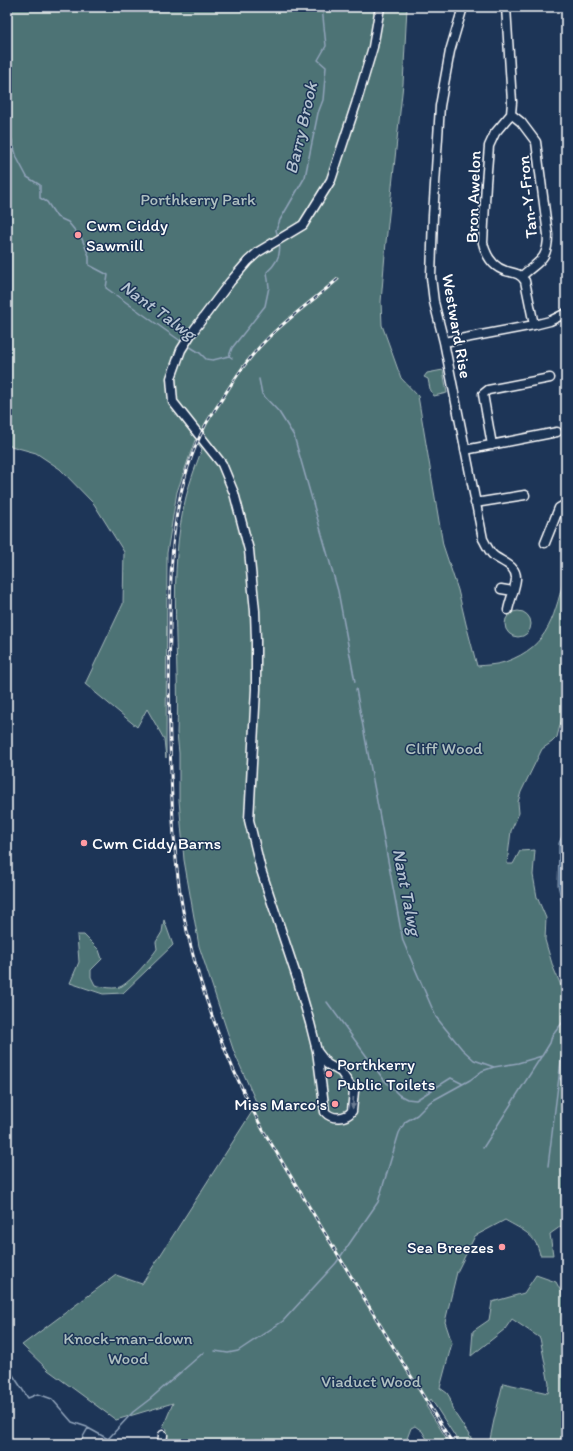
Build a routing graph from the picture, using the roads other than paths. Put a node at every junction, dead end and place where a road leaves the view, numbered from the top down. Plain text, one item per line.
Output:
1 (380, 7) edge
2 (463, 7) edge
3 (506, 7) edge
4 (511, 114) junction
5 (522, 276) junction
6 (566, 313) edge
7 (534, 325) junction
8 (444, 342) junction
9 (550, 378) dead end
10 (557, 432) dead end
11 (492, 445) junction
12 (465, 450) junction
13 (526, 495) dead end
14 (475, 503) junction
15 (566, 504) edge
16 (545, 543) dead end
17 (501, 589) dead end
18 (513, 591) junction
19 (508, 610) dead end
20 (317, 1051) junction
21 (163, 1435) dead end
22 (162, 1444) edge

1 - 20 street
2 - 8 street, Westward Rise
3 - 4 street
4 - 5 street, Tan-Y-Fron
4 - 5 street, Bron Awelon
5 - 7 street
6 - 7 street
7 - 8 street
8 - 12 street, Westward Rise
9 - 11 street
10 - 11 street
11 - 12 street
12 - 14 street, Westward Rise
13 - 14 street
14 - 18 street, Westward Rise
15 - 16 street
17 - 18 street
18 - 19 street, Westward Rise
20 -> 20 street
21 - 22 street

